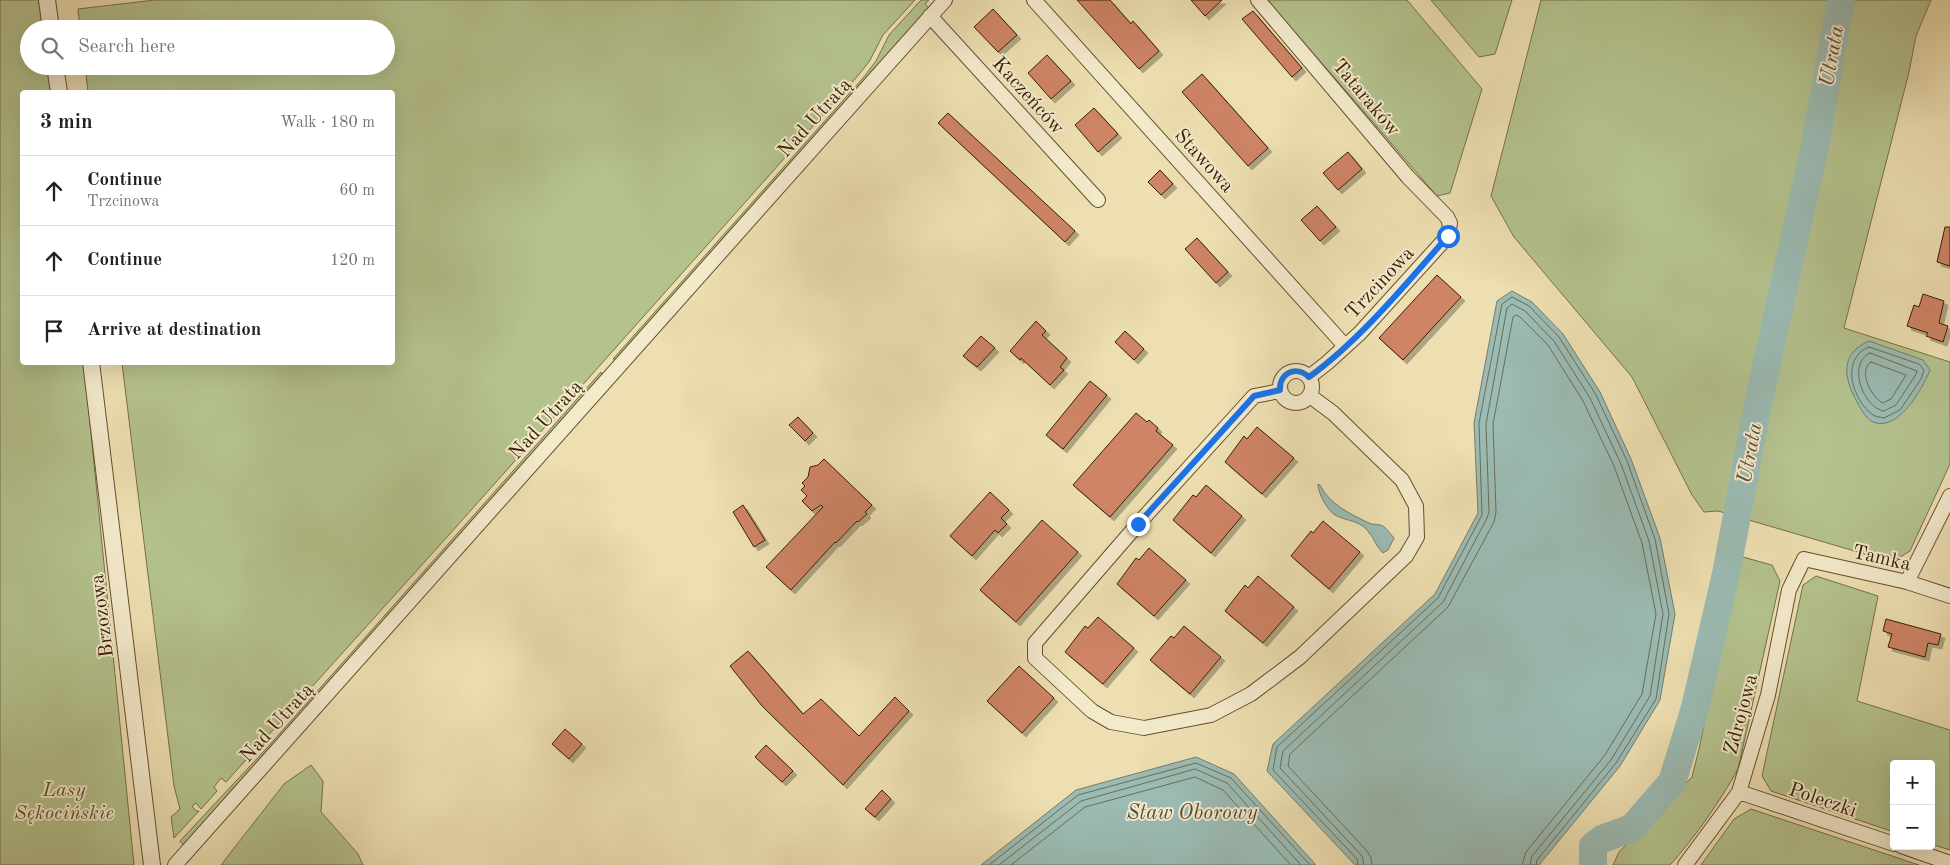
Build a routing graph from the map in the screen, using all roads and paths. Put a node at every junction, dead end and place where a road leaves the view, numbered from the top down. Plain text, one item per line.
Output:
1 (47, 0) edge
2 (945, 0) edge
3 (1034, 0) edge
4 (1258, 0) edge
5 (930, 16) junction
6 (50, 20) edge
7 (56, 75) edge
8 (58, 90) edge
9 (1098, 200) dead end
10 (1447, 217) joint
11 (1345, 346) junction
12 (91, 365) edge
13 (1309, 377) junction
14 (1280, 390) junction
15 (1310, 396) junction
16 (1950, 496) edge
17 (1804, 559) joint
18 (1907, 582) junction
19 (1950, 596) edge
20 (1739, 792) junction
21 (1890, 843) edge
22 (1913, 850) edge
23 (1950, 863) edge
24 (152, 865) edge
25 (175, 865) edge
26 (1684, 865) edge

1 - 6 street
2 - 5 street, Nad Utratą
3 - 11 street, Stawowa
4 - 10 street, Tataraków
5 - 9 street, Kaczeńców
5 - 25 street, Nad Utratą
7 - 8 street
10 - 11 street, Trzcinowa
11 - 13 street, Trzcinowa
12 - 24 street, Brzozowa
13 - 14 street
13 - 15 street
14 - 15 street
14 - 15 street
16 - 18 street
17 - 18 street, Tamka
17 - 20 street, Zdrojowa
18 - 19 street, Tamka
20 - 21 street, Poleczki
20 - 26 street, Zdrojowa
22 - 23 street

